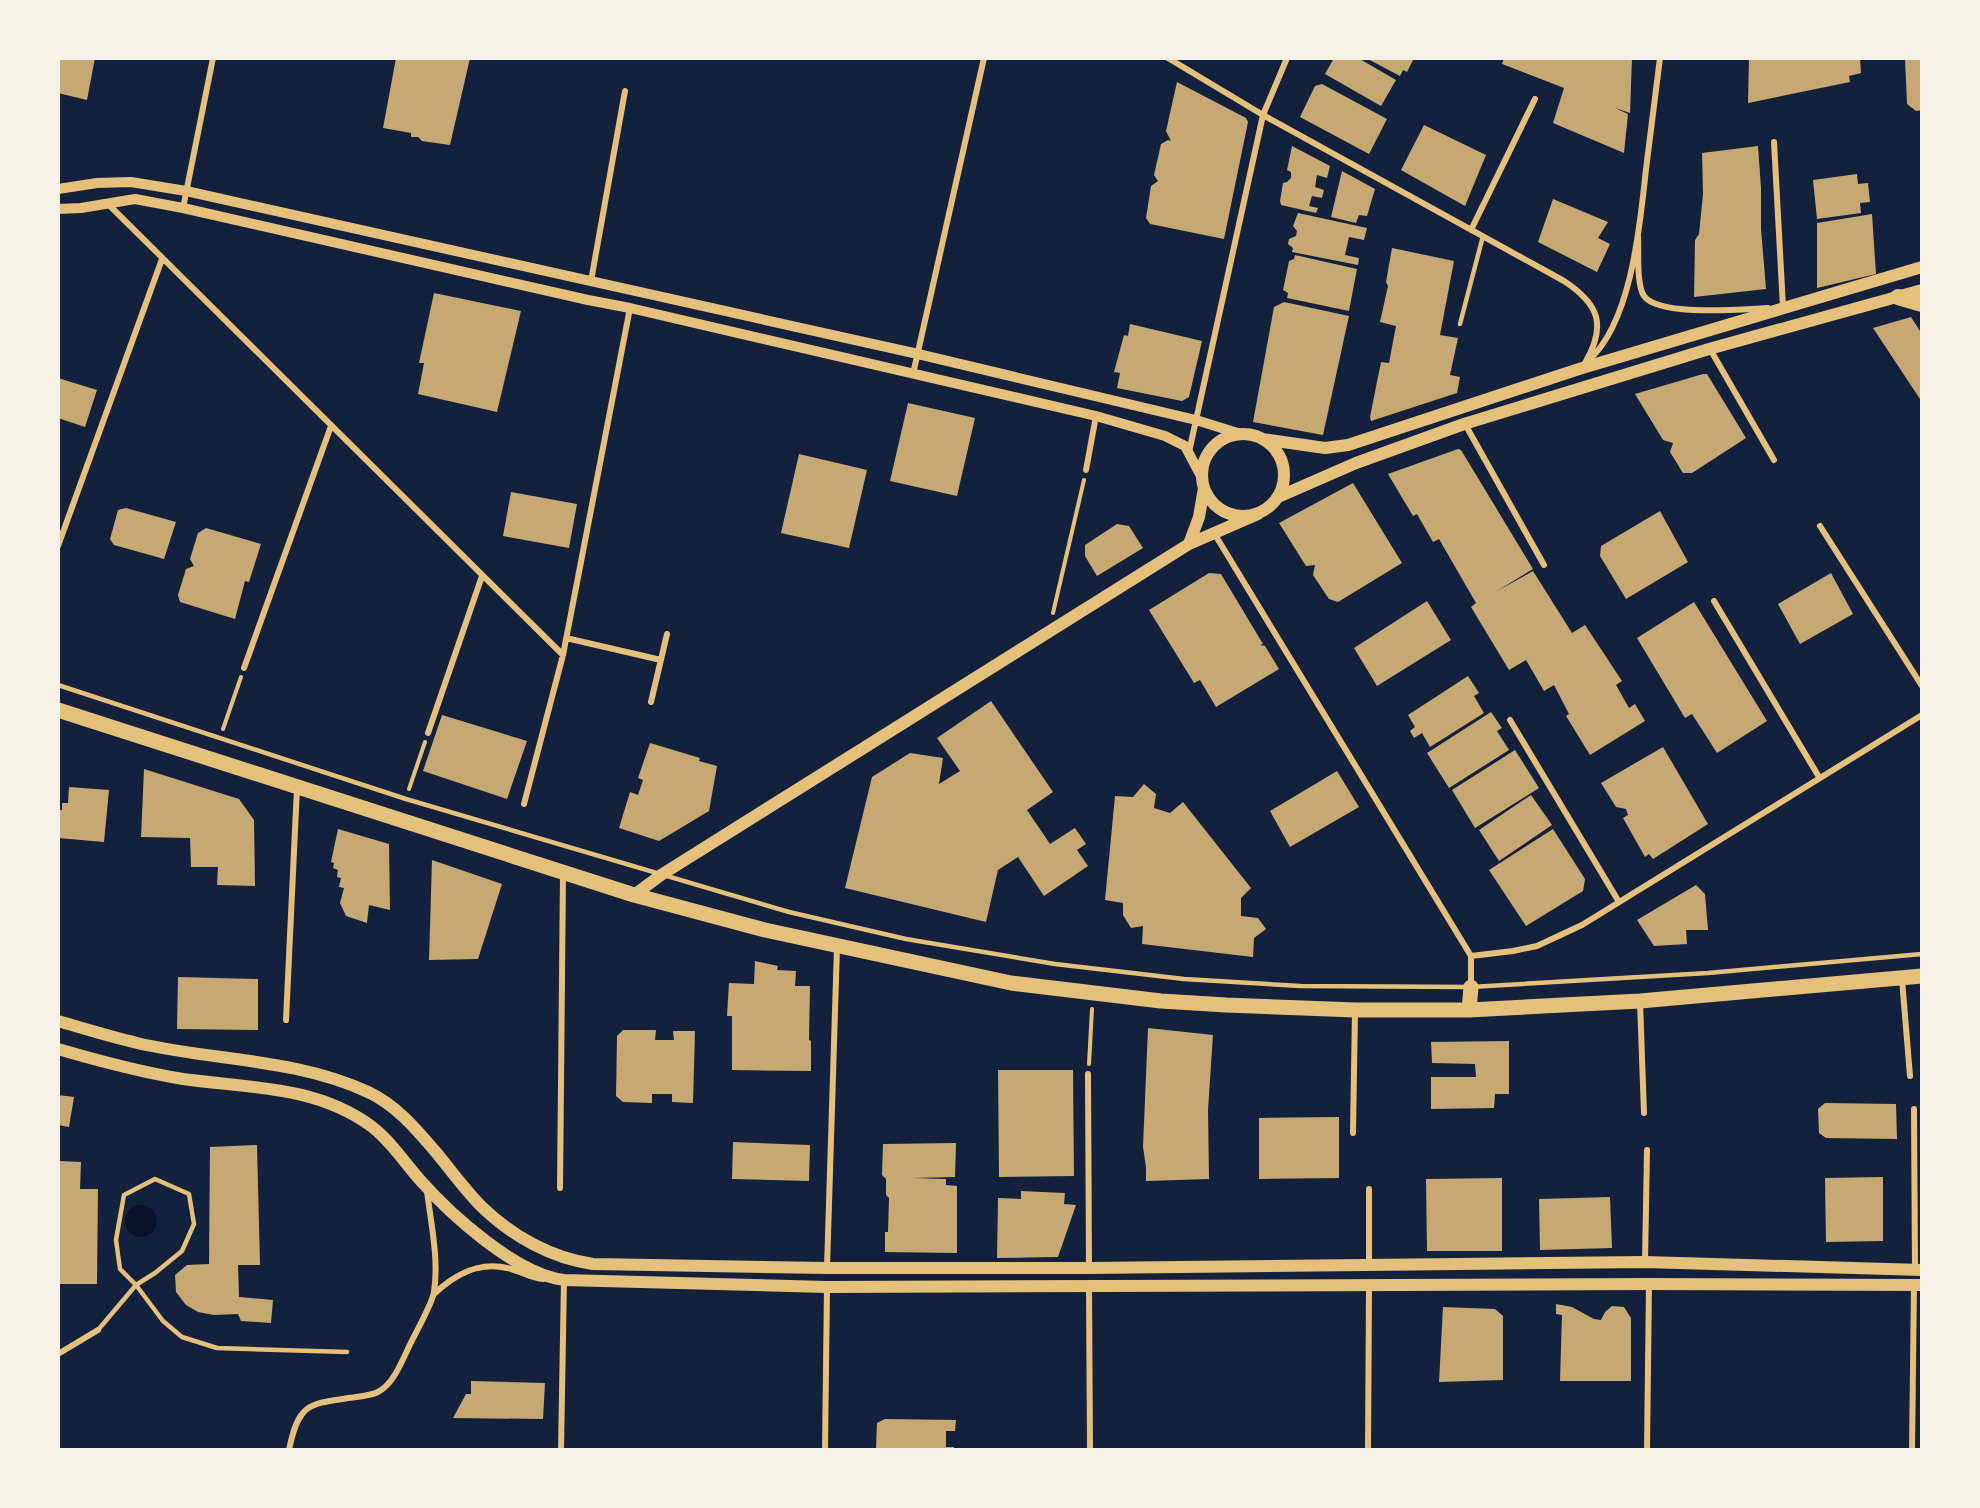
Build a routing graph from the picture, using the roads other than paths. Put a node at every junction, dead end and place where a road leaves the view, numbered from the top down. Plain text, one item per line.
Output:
1 (213, 58) edge
2 (984, 58) edge
3 (1168, 58) edge
4 (1287, 58) edge
5 (1660, 58) edge
6 (625, 91) dead end
7 (1535, 99) dead end
8 (1263, 115) junction
9 (1774, 142) dead end
10 (97, 183) junction
11 (58, 189) edge
12 (186, 191) junction
13 (106, 203) junction
14 (183, 208) junction
15 (58, 209) edge
16 (1471, 230) junction
17 (1483, 236) junction
18 (1638, 236) junction
19 (162, 259) junction
20 (1922, 267) edge
21 (591, 280) junction
22 (633, 290) junction
23 (1922, 290) edge
24 (1898, 297) junction
25 (588, 300) junction
26 (1922, 303) edge
27 (630, 308) junction
28 (1783, 308) junction
29 (1460, 324) dead end
30 (1788, 327) junction
31 (1709, 349) junction
32 (918, 354) junction
33 (1582, 366) junction
34 (914, 374) junction
35 (1096, 416) junction
36 (1196, 420) junction
37 (1464, 424) junction
38 (331, 426) junction
39 (1244, 435) junction
40 (1262, 439) junction
41 (1189, 452) junction
42 (1774, 459) dead end
43 (1086, 470) road end
44 (1204, 484) junction
45 (1278, 497) junction
46 (1258, 514) junction
47 (1820, 526) dead end
48 (1214, 533) junction
49 (1189, 544) junction
50 (58, 546) edge
51 (1544, 565) dead end
52 (482, 576) junction
53 (1714, 601) dead end
54 (667, 634) dead end
55 (566, 638) junction
56 (562, 655) junction
57 (661, 660) junction
58 (244, 668) road end
59 (58, 685) edge
60 (1922, 686) edge
61 (651, 702) dead end
62 (58, 710) edge
63 (1922, 715) edge
64 (1509, 720) dead end
65 (428, 733) road end
66 (1819, 777) junction
67 (297, 787) junction
68 (524, 804) dead end
69 (563, 872) junction
70 (661, 875) junction
71 (634, 895) junction
72 (1619, 902) junction
73 (837, 946) junction
74 (1922, 954) edge
75 (1471, 956) junction
76 (1922, 976) edge
77 (1902, 978) junction
78 (1471, 987) junction
79 (1640, 1001) junction
80 (1355, 1010) junction
81 (1469, 1010) junction
82 (286, 1020) dead end
83 (58, 1022) edge
84 (58, 1049) edge
85 (1089, 1074) road end
86 (1910, 1076) dead end
87 (1914, 1108) dead end
88 (1644, 1113) dead end
89 (1353, 1133) dead end
90 (1647, 1150) dead end
91 (427, 1188) junction
92 (560, 1188) dead end
93 (1370, 1189) dead end
94 (568, 1258) junction
95 (1645, 1262) junction
96 (1369, 1266) junction
97 (827, 1268) junction
98 (1089, 1268) junction
99 (1918, 1270) edge
100 (558, 1279) junction
101 (1649, 1284) junction
102 (136, 1285) junction
103 (1918, 1285) edge
104 (1369, 1286) junction
105 (827, 1287) junction
106 (1089, 1287) junction
107 (434, 1294) junction
108 (98, 1330) joint
109 (347, 1352) dead end
110 (58, 1354) edge
111 (290, 1449) edge
112 (561, 1449) edge
113 (825, 1449) edge
114 (1090, 1449) edge
115 (1368, 1449) edge
116 (1647, 1449) edge
117 (1912, 1449) edge

1 - 12 street
2 - 32 street
3 - 8 street
4 - 8 street
5 - 18 street
6 - 21 street
7 - 16 street
8 - 16 street
8 - 36 street
9 - 28 street
10 - 11 street
10 - 12 street
10 - 13 street
12 - 14 street
12 - 21 street
13 - 14 street
13 - 15 street
13 - 19 street
14 - 25 street
16 - 17 street
17 - 29 lane
17 - 33 street
18 - 28 street
18 - 33 street
19 - 38 street
19 - 50 street
20 - 28 main road
21 - 22 street
21 - 25 street
22 - 27 street
22 - 32 street
23 - 24 main road
24 - 26 highway
24 - 30 main road
25 - 27 street
27 - 34 street
27 - 55 street
28 - 30 main road
28 - 33 main road
30 - 31 main road
31 - 37 main road
31 - 42 street
32 - 34 street
32 - 36 street
33 - 40 main road
34 - 35 street
35 - 41 street
35 - 43 street
36 - 39 street
36 - 41 street
37 - 45 main road
37 - 51 street
38 - 52 street
38 - 58 street
39 - 40 main road
39 - 44 main road
40 - 45 main road
41 - 44 street
44 - 46 main road
44 - 49 main road
45 - 46 main road
46 - 48 main road
47 - 60 street
48 - 49 main road
48 - 75 street
49 - 70 main road
52 - 56 street
52 - 65 street
53 - 66 street
54 - 57 street
55 - 56 street
55 - 57 street
56 - 68 street
57 - 61 street
59 - 70 lane
62 - 67 main road
63 - 66 street
64 - 72 street
66 - 72 street
67 - 69 main road
67 - 82 street
69 - 71 main road
69 - 92 street
70 - 71 main road
70 - 78 lane
71 - 73 main road
72 - 75 street
73 - 80 main road
73 - 97 street
74 - 78 lane
75 - 78 street
76 - 77 main road
77 - 79 main road
77 - 86 street
78 - 81 main road
79 - 81 main road
79 - 88 street
80 - 81 main road
80 - 89 street
83 - 94 main road
84 - 91 main road
85 - 98 street
87 - 99 street
90 - 95 street
91 - 100 main road
91 - 107 street
93 - 96 street
94 - 97 main road
94 - 100 main road
95 - 96 main road
95 - 99 main road
96 - 98 main road
96 - 104 main road
97 - 98 main road
97 - 105 main road
98 - 106 main road
100 - 105 main road
100 - 107 street
100 - 112 street
101 - 103 main road
101 - 104 main road
101 - 116 street
102 - 102 lane
102 - 108 lane
102 - 109 lane
103 - 117 street
104 - 106 main road
104 - 115 street
105 - 106 main road
105 - 113 street
106 - 114 street
107 - 111 street
108 - 110 street

